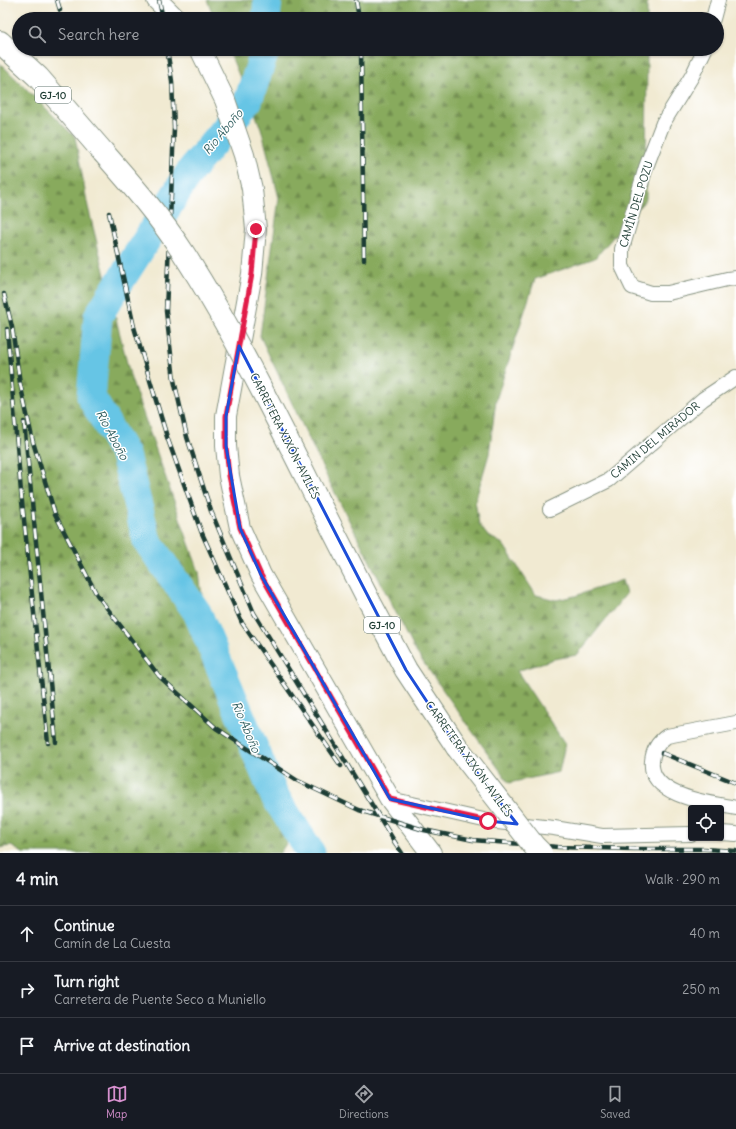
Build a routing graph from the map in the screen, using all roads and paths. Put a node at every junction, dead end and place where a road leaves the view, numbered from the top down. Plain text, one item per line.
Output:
1 (157, 0) edge
2 (718, 0) edge
3 (169, 12) edge
4 (715, 12) edge
5 (0, 42) edge
6 (12, 53) edge
7 (15, 56) edge
8 (203, 56) edge
9 (702, 56) edge
10 (736, 278) edge
11 (736, 377) edge
12 (550, 509) dead end
13 (736, 723) edge
14 (390, 799) junction
15 (736, 808) edge
16 (724, 833) edge
17 (688, 834) edge
18 (736, 834) edge
19 (431, 853) edge
20 (541, 853) edge

1 - 3 street
2 - 4 street
5 - 6 highway, CARRETERA XIXÓN-AVILÉS / GJ-10, bridge
7 - 20 highway, CARRETERA XIXÓN-AVILÉS / GJ-10, bridge
8 - 14 street
9 - 10 street, CAMÍN DEL POZU
11 - 12 street, CAMIN DEL MIRADOR
13 - 15 street
14 - 17 street
14 - 19 street
16 - 18 street

